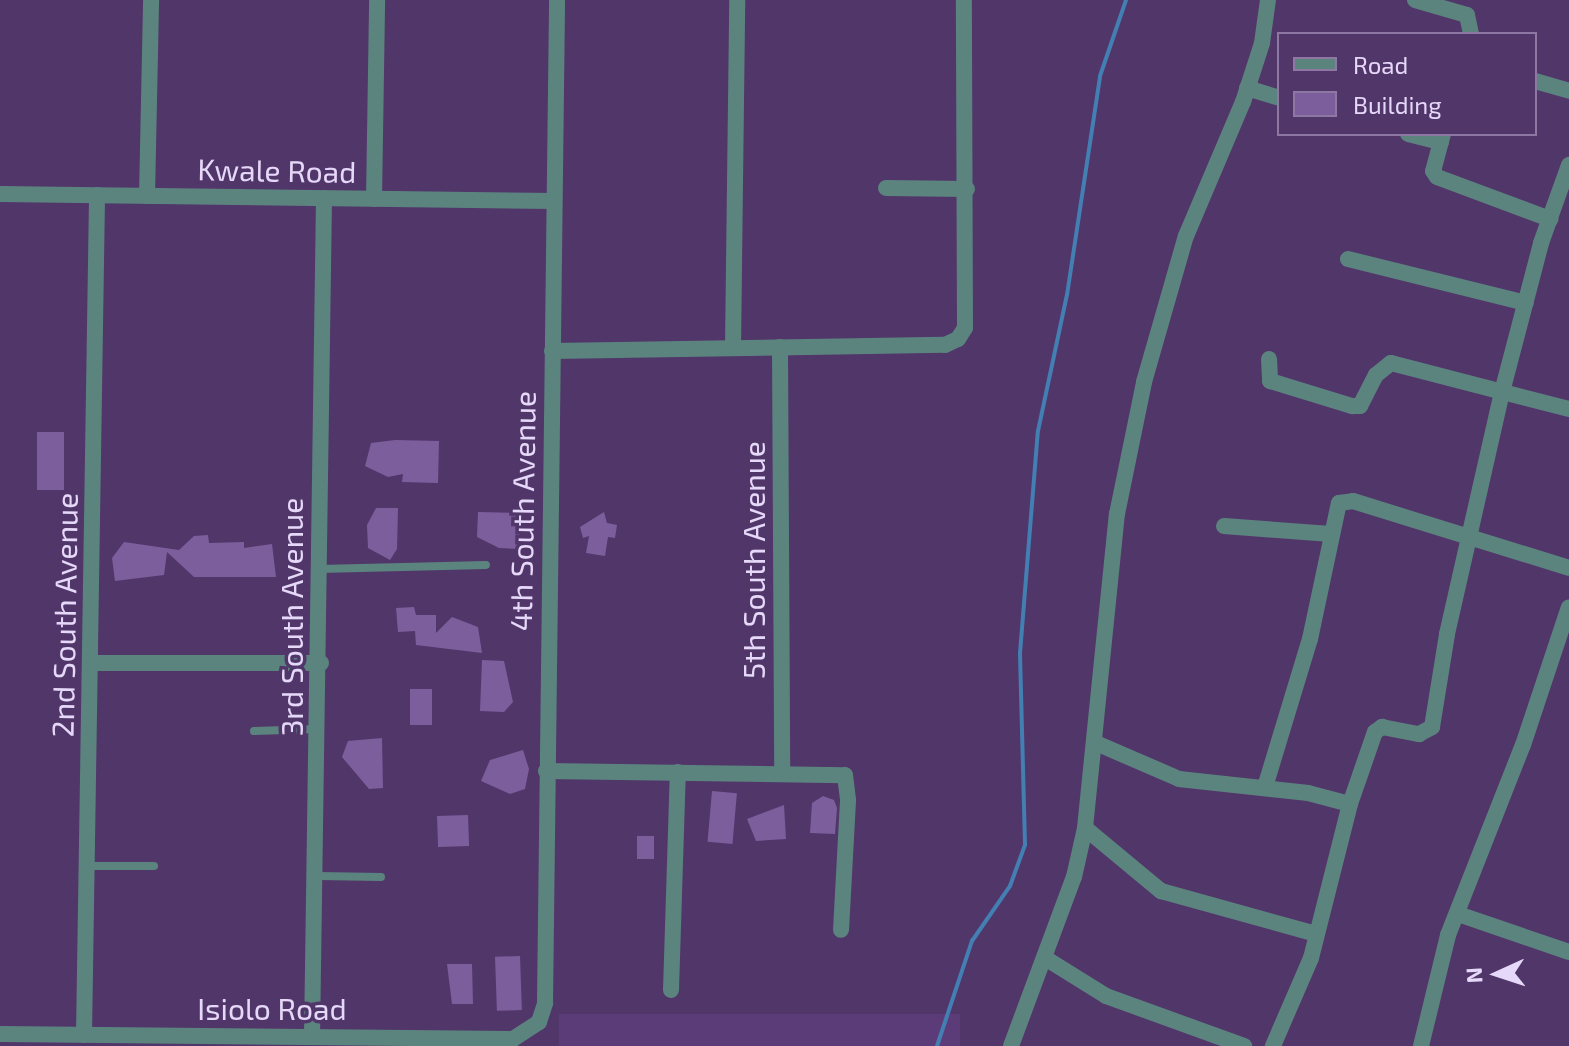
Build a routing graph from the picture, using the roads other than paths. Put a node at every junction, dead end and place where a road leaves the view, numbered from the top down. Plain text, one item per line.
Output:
1 (151, 0) edge
2 (377, 0) edge
3 (557, 0) edge
4 (737, 0) edge
5 (964, 0) edge
6 (1268, 0) edge
7 (1415, 0) edge
8 (1471, 32) edge
9 (1537, 82) edge
10 (1247, 88) junction
11 (1569, 91) edge
12 (1277, 97) edge
13 (1442, 138) edge
14 (1569, 165) edge
15 (967, 187) junction
16 (886, 188) dead end
17 (0, 194) edge
18 (97, 195) junction
19 (147, 196) junction
20 (324, 198) junction
21 (374, 199) junction
22 (554, 201) junction
23 (1550, 219) junction
24 (1348, 259) dead end
25 (1526, 303) junction
26 (780, 347) junction
27 (733, 348) junction
28 (552, 351) junction
29 (1269, 359) dead end
30 (1502, 392) junction
31 (1569, 409) edge
32 (1224, 526) dead end
33 (1331, 534) junction
34 (1468, 536) junction
35 (486, 565) dead end
36 (1569, 568) edge
37 (319, 569) junction
38 (1569, 607) edge
39 (92, 663) junction
40 (321, 663) junction
41 (318, 729) junction
42 (254, 731) dead end
43 (1096, 743) junction
44 (546, 771) junction
45 (678, 772) junction
46 (782, 773) junction
47 (1265, 787) junction
48 (1350, 804) junction
49 (1085, 828) junction
50 (88, 866) junction
51 (154, 866) dead end
52 (317, 876) junction
53 (381, 877) dead end
54 (1458, 914) junction
55 (841, 930) dead end
56 (1316, 934) junction
57 (1569, 952) edge
58 (1045, 958) junction
59 (671, 990) dead end
60 (539, 1022) joint
61 (0, 1034) edge
62 (84, 1035) junction
63 (312, 1037) junction
64 (136, 1041) edge
65 (359, 1042) edge
66 (1011, 1046) edge
67 (1244, 1046) edge
68 (1273, 1046) edge
69 (1421, 1046) edge

1 - 19 street
2 - 21 street
3 - 22 street, 4th South Avenue
4 - 27 street
5 - 15 street
6 - 10 street
7 - 8 street
9 - 11 street
10 - 12 street
10 - 43 street
13 - 23 street
14 - 23 street
15 - 16 street
15 - 26 street
17 - 18 street, Kwale Road
18 - 19 street, Kwale Road
18 - 39 street, 2nd South Avenue
19 - 20 street, Kwale Road
20 - 21 street, Kwale Road
20 - 37 street, 3rd South Avenue
21 - 22 street, Kwale Road
22 - 28 street, 4th South Avenue
23 - 25 street
24 - 25 street
25 - 30 street
26 - 27 street
26 - 46 street, 5th South Avenue
27 - 28 street
28 - 44 street, 4th South Avenue
29 - 30 street
30 - 31 street
30 - 34 street
32 - 33 street
33 - 34 street
33 - 47 street
34 - 36 street
34 - 48 street
35 - 37 lane
37 - 40 street, 3rd South Avenue
38 - 54 street
39 - 40 street
39 - 50 street, 2nd South Avenue
40 - 41 street, 3rd South Avenue
41 - 42 lane
41 - 52 street, 3rd South Avenue
43 - 47 street
43 - 49 street
44 - 45 street
44 - 60 street, 4th South Avenue
45 - 46 street
45 - 59 street
46 - 55 street
47 - 48 street
48 - 56 street
49 - 56 street
49 - 58 street
50 - 51 lane
50 - 62 street, 2nd South Avenue
52 - 53 lane
52 - 63 street, 3rd South Avenue
54 - 57 street
54 - 69 street
56 - 68 street
58 - 66 street
58 - 67 street
60 - 65 street, Isiolo Road
61 - 62 street, Isiolo Road
62 - 64 street, Isiolo Road
63 - 64 street, Isiolo Road
63 - 65 street, Isiolo Road

